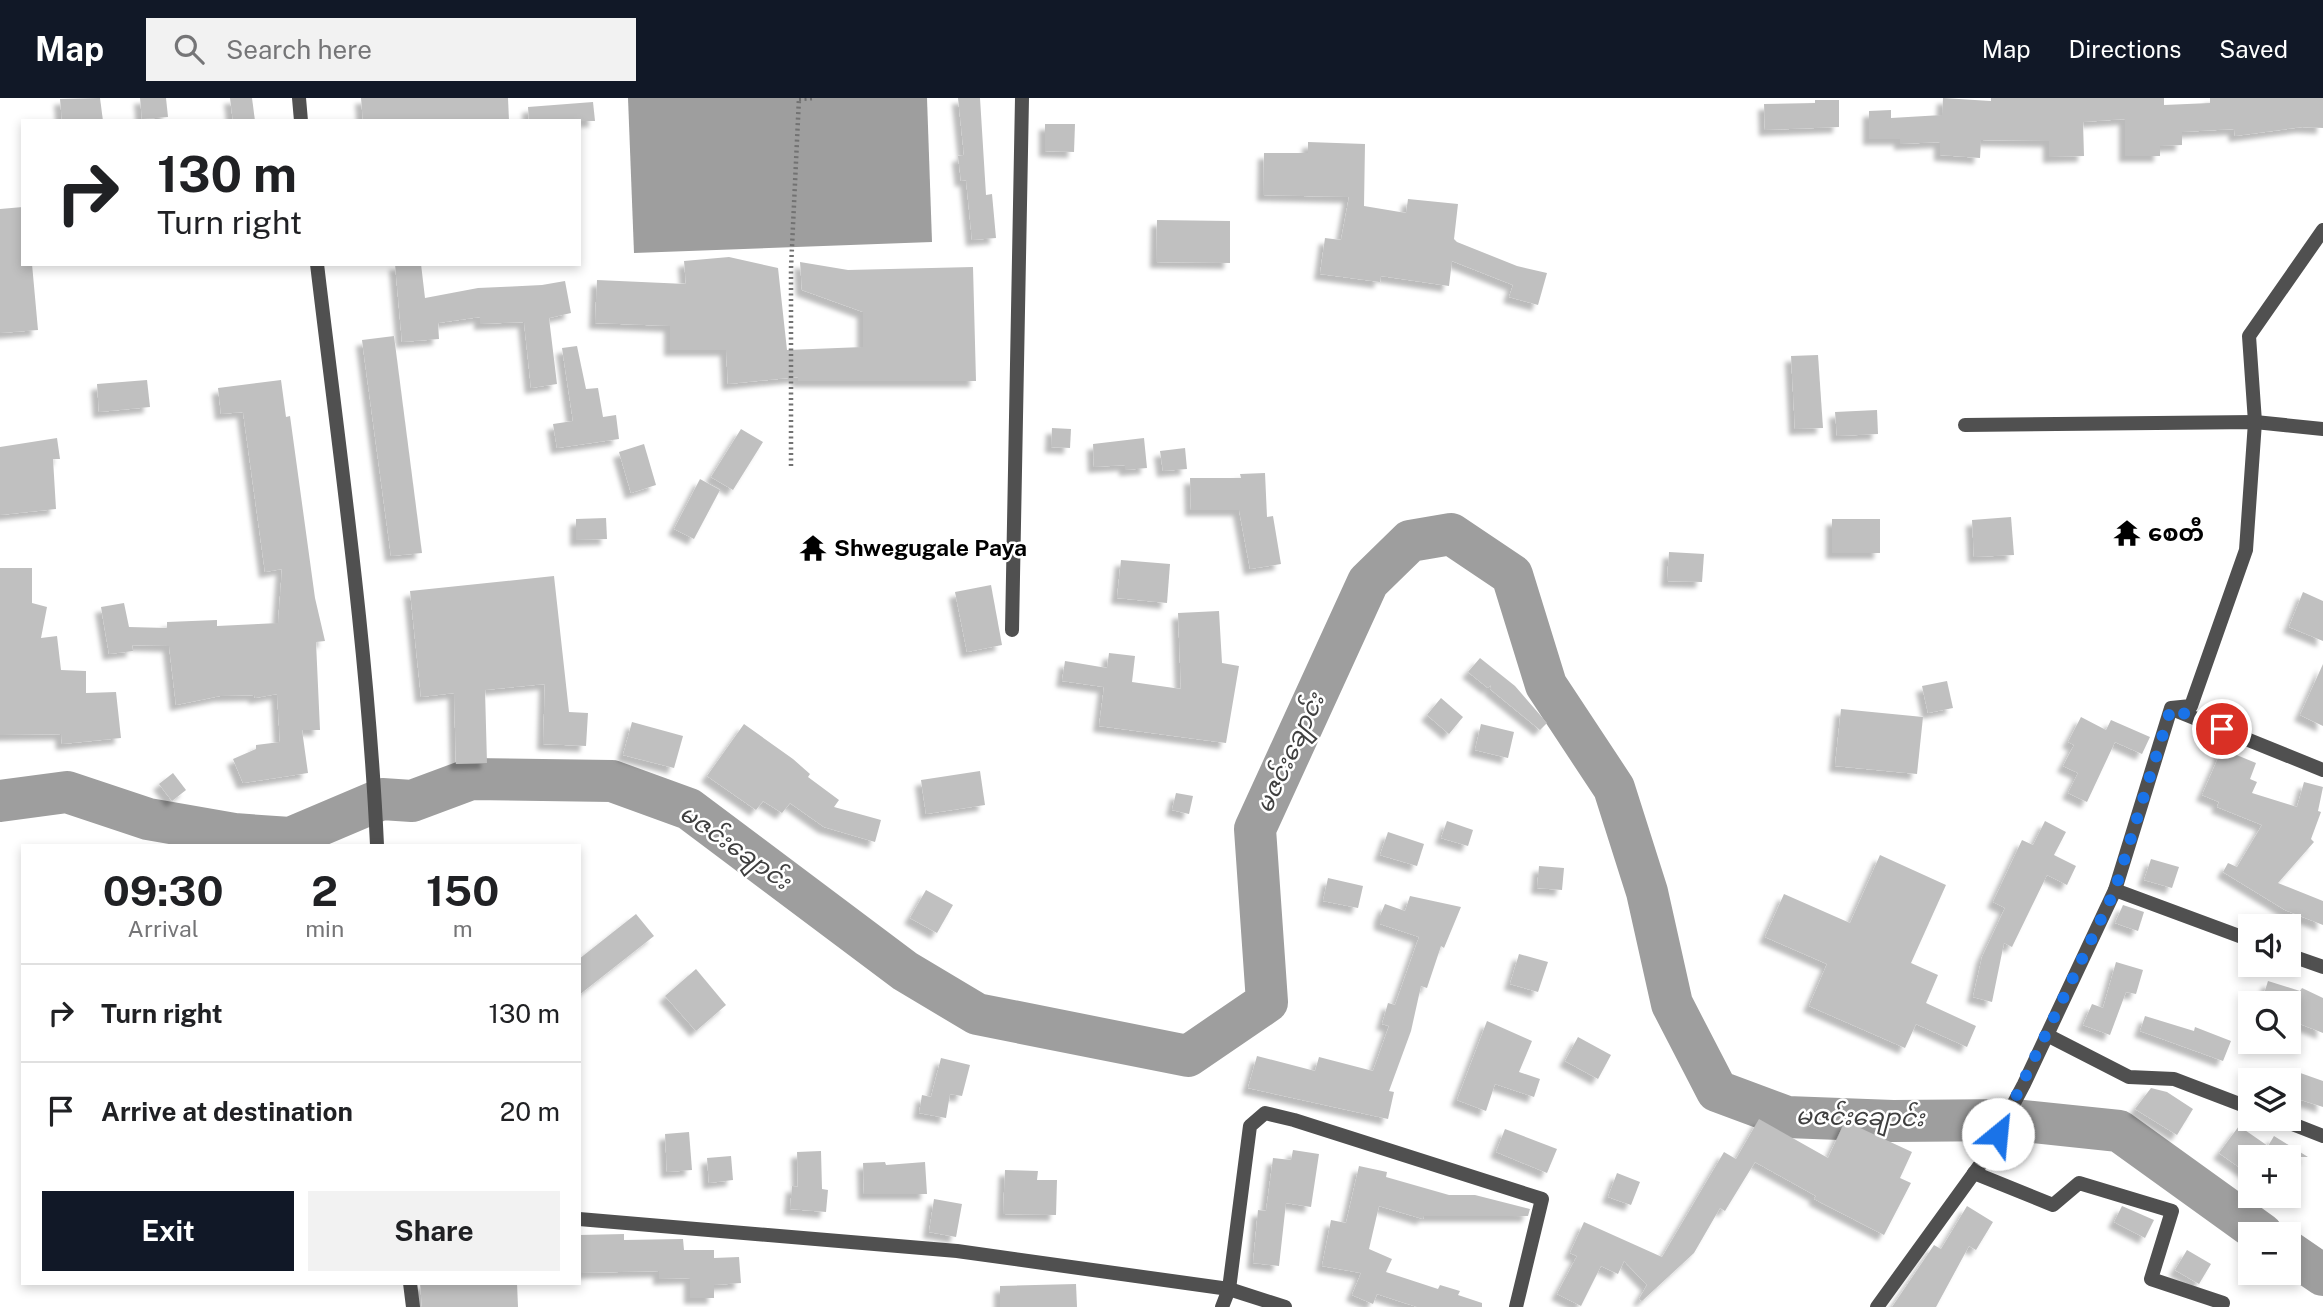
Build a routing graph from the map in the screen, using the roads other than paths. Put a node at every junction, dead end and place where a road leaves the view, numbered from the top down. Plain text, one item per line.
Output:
1 (299, 98) edge
2 (1022, 98) edge
3 (301, 119) edge
4 (2323, 230) edge
5 (317, 266) edge
6 (2255, 422) junction
7 (1965, 425) dead end
8 (2323, 429) edge
9 (1012, 630) dead end
10 (2171, 708) junction
11 (2323, 770) edge
12 (377, 844) edge
13 (2115, 890) junction
14 (2238, 936) edge
15 (2301, 959) edge
16 (2323, 967) edge
17 (2047, 1035) junction
18 (2238, 1103) edge
19 (2301, 1127) edge
20 (2323, 1136) edge
21 (1974, 1173) junction
22 (581, 1219) edge
23 (410, 1285) edge
24 (1229, 1289) junction
25 (412, 1307) edge
26 (1222, 1307) edge
27 (1285, 1307) edge
28 (1516, 1307) edge
29 (1877, 1307) edge
30 (2220, 1307) edge

1 - 3 street
2 - 9 street
4 - 6 street
5 - 12 street
6 - 7 street
6 - 8 street
6 - 10 street
10 - 11 street
10 - 13 street
13 - 14 street
13 - 17 street
15 - 16 street
17 - 18 street
17 - 21 street
19 - 20 street
21 - 29 street
21 - 30 street
22 - 24 street
23 - 25 street
24 - 26 street
24 - 27 street
24 - 28 street

